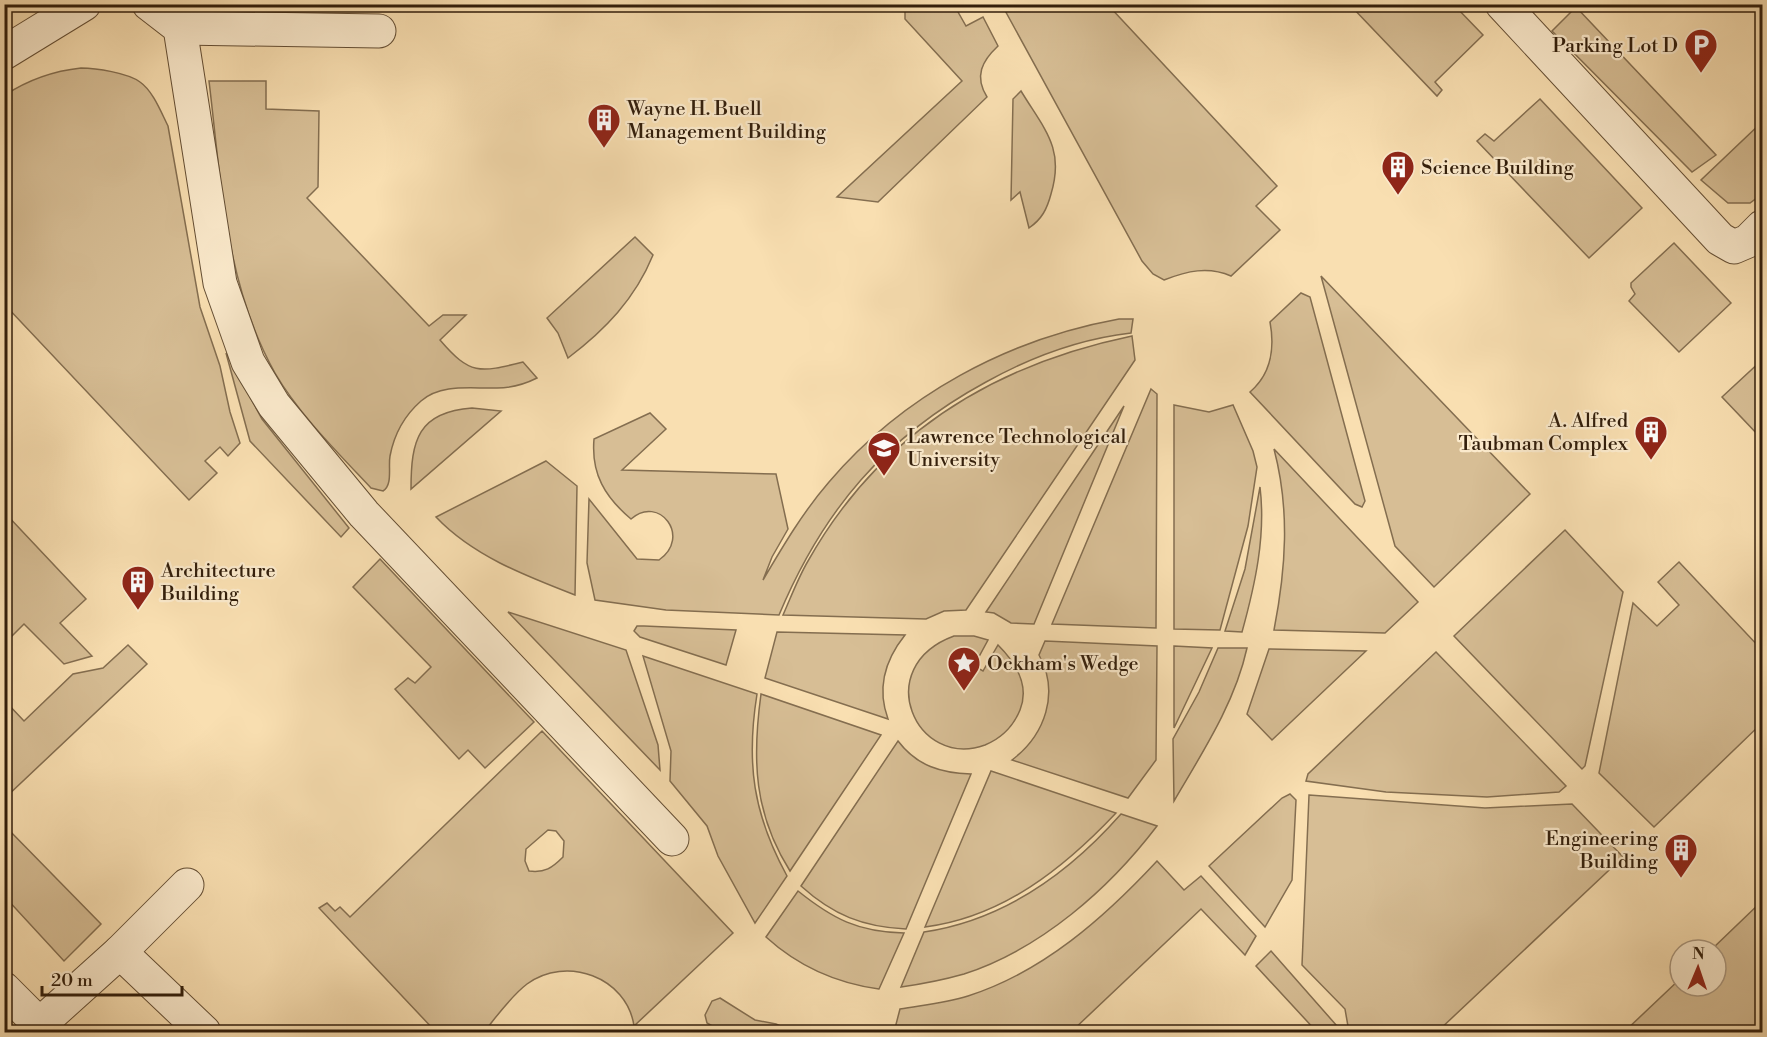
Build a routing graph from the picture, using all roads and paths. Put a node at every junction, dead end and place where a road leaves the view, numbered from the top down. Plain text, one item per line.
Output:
1 (84, 4) edge
2 (149, 4) edge
3 (1502, 4) edge
4 (180, 28) junction
5 (379, 31) dead end
6 (4, 53) edge
7 (1762, 227) edge
8 (672, 840) dead end
9 (187, 885) dead end
10 (120, 952) junction
11 (4, 989) edge
12 (43, 1029) edge
13 (204, 1032) edge

1 - 6 street
2 - 4 street
3 - 7 street
4 - 5 street
4 - 8 street
9 - 10 street
10 - 12 street
10 - 13 street
11 - 12 street

